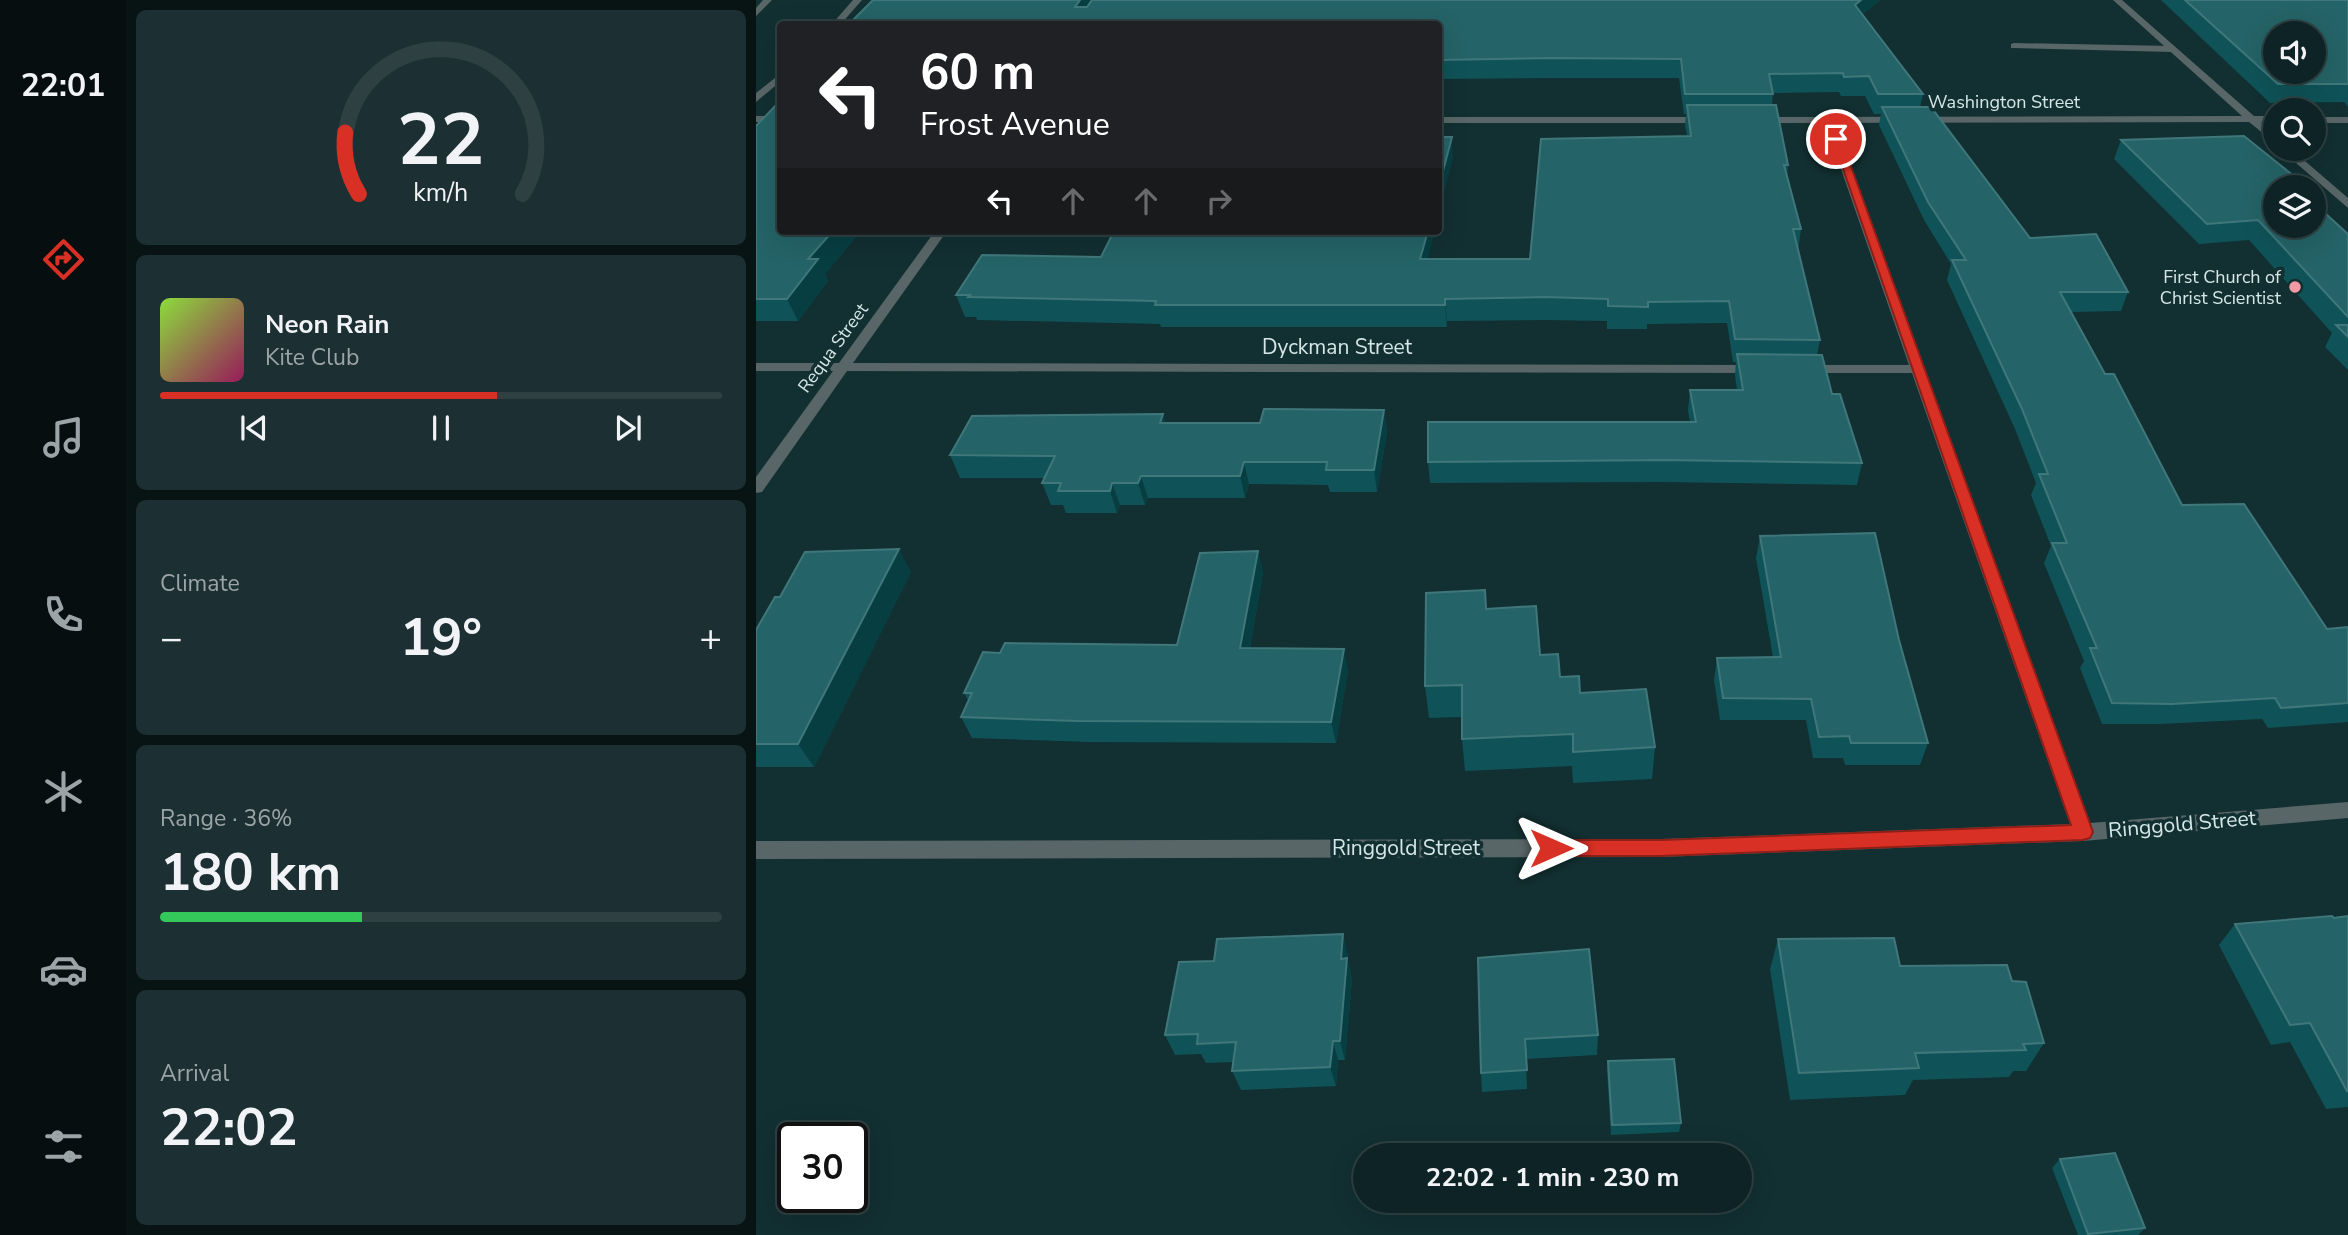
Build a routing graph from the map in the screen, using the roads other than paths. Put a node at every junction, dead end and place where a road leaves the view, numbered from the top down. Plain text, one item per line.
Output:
1 (768, 0) edge
2 (858, 0) edge
3 (2117, 0) edge
4 (756, 13) edge
5 (839, 21) edge
6 (2014, 46) dead end
7 (2172, 49) junction
8 (777, 79) edge
9 (756, 99) edge
10 (756, 119) edge
11 (777, 119) edge
12 (2251, 119) junction
13 (2263, 119) edge
14 (1442, 120) edge
15 (1718, 120) edge
16 (1745, 120) edge
17 (1829, 120) junction
18 (2326, 120) edge
19 (2348, 120) edge
20 (2263, 130) edge
21 (2298, 161) edge
22 (2348, 205) edge
23 (938, 235) edge
24 (756, 367) edge
25 (843, 368) junction
26 (1917, 369) junction
27 (756, 488) edge
28 (2348, 810) edge
29 (2083, 832) junction
30 (756, 850) edge

1 - 4 street
2 - 5 street
3 - 7 street
6 - 7 street
7 - 12 street
8 - 9 street
10 - 11 street
12 - 13 street, Washington Street
12 - 17 street, Washington Street
12 - 20 street
14 - 15 street
16 - 17 street, Washington Street
17 - 26 street
18 - 19 street
21 - 22 street
23 - 25 street, Requa Street
24 - 25 street, Dyckman Street
25 - 26 street, Dyckman Street
25 - 27 street, Requa Street
26 - 29 street
28 - 29 street, Ringgold Street
29 - 30 street, Ringgold Street

